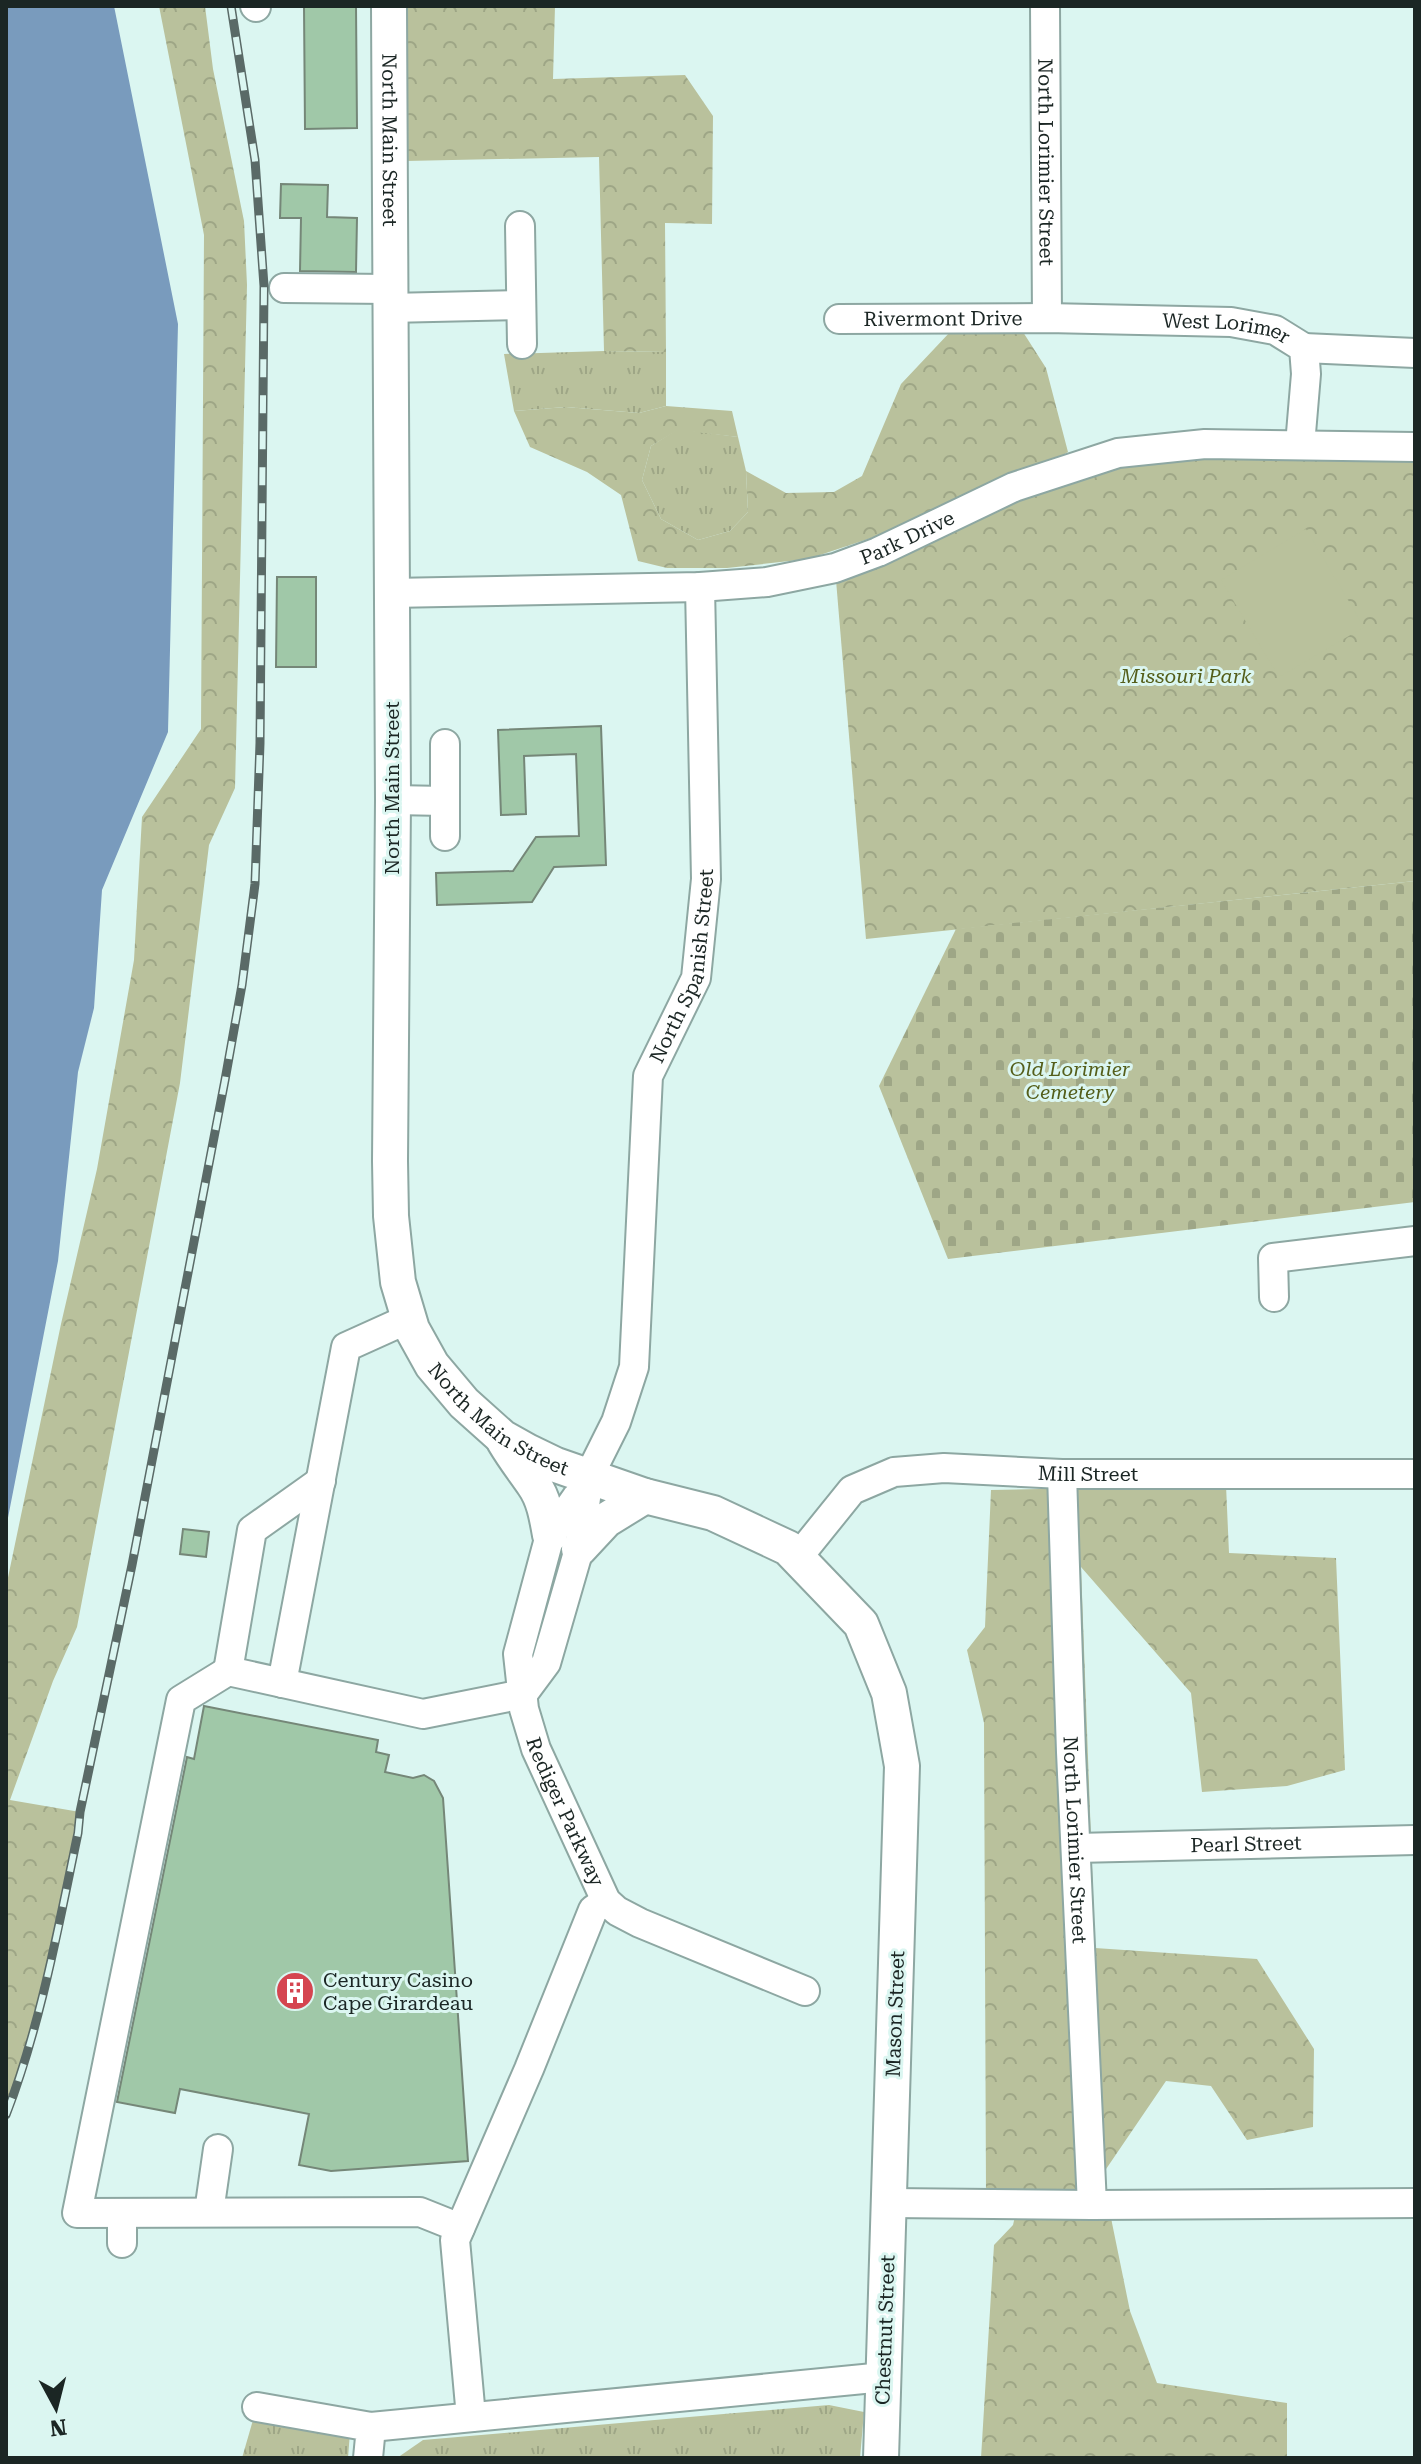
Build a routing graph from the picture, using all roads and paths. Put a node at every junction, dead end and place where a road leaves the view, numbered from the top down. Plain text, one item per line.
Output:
1 (389, 6) edge
2 (1045, 6) edge
3 (520, 226) dead end
4 (284, 288) dead end
5 (390, 298) junction
6 (521, 305) junction
7 (1047, 318) junction
8 (839, 319) dead end
9 (522, 344) dead end
10 (1304, 348) junction
11 (1415, 353) edge
12 (1300, 445) junction
13 (1415, 447) edge
14 (700, 587) junction
15 (391, 593) junction
16 (445, 744) dead end
17 (393, 800) junction
18 (445, 801) junction
19 (445, 836) dead end
20 (1415, 1241) edge
21 (1274, 1297) dead end
22 (408, 1319) junction
23 (502, 1437) junction
24 (1062, 1474) junction
25 (1415, 1474) edge
26 (321, 1481) junction
27 (588, 1482) junction
28 (645, 1496) junction
29 (565, 1542) junction
30 (798, 1557) junction
31 (228, 1671) junction
32 (282, 1683) junction
33 (523, 1694) junction
34 (1415, 1840) edge
35 (1076, 1848) junction
36 (606, 1901) junction
37 (805, 1991) dead end
38 (218, 2149) dead end
39 (890, 2203) junction
40 (1415, 2203) edge
41 (1092, 2205) junction
42 (209, 2212) junction
43 (122, 2213) junction
44 (460, 2228) junction
45 (122, 2243) dead end
46 (884, 2377) junction
47 (257, 2407) dead end
48 (471, 2417) junction
49 (371, 2427) junction
50 (368, 2458) edge
51 (881, 2458) edge

1 - 5 main road, North Main Street
2 - 7 street, North Lorimier Street
3 - 6 street
4 - 5 street
5 - 6 street
5 - 15 main road, North Main Street
6 - 9 street
7 - 8 street, Rivermont Drive
7 - 10 street, West Lorimer
10 - 11 street
10 - 12 street, West Lorimer
12 - 13 street, Park Drive
12 - 14 street, Park Drive
14 - 15 street, Park Drive
14 - 27 street, North Spanish Street
15 - 17 main road, North Main Street
16 - 18 street
17 - 18 street
17 - 22 main road, North Main Street
18 - 19 street
20 - 21 street
22 - 23 main road, North Main Street
22 - 26 street
23 - 27 main road, North Main Street
23 - 29 main road
24 - 25 street, Mill Street
24 - 30 street, Mill Street
24 - 35 street, North Lorimier Street
26 - 31 street
26 - 32 street
27 - 28 main road, Mason Street
27 - 29 street, Rediger Parkway
28 - 29 main road
28 - 30 main road, Mason Street
29 - 33 street, Rediger Parkway
30 - 39 main road, Mason Street
31 - 32 street
31 - 43 street
32 - 33 street
33 - 36 street, Rediger Parkway
34 - 35 street, Pearl Street
35 - 41 street, North Lorimier Street
36 - 37 street, Rediger Parkway
36 - 44 street
38 - 42 street
39 - 41 street
39 - 46 main road, Chestnut Street
40 - 41 street
42 - 43 street
42 - 44 street
43 - 45 street
44 - 48 street
46 - 48 street
46 - 51 main road, Chestnut Street
47 - 49 street
48 - 49 street
49 - 50 street

